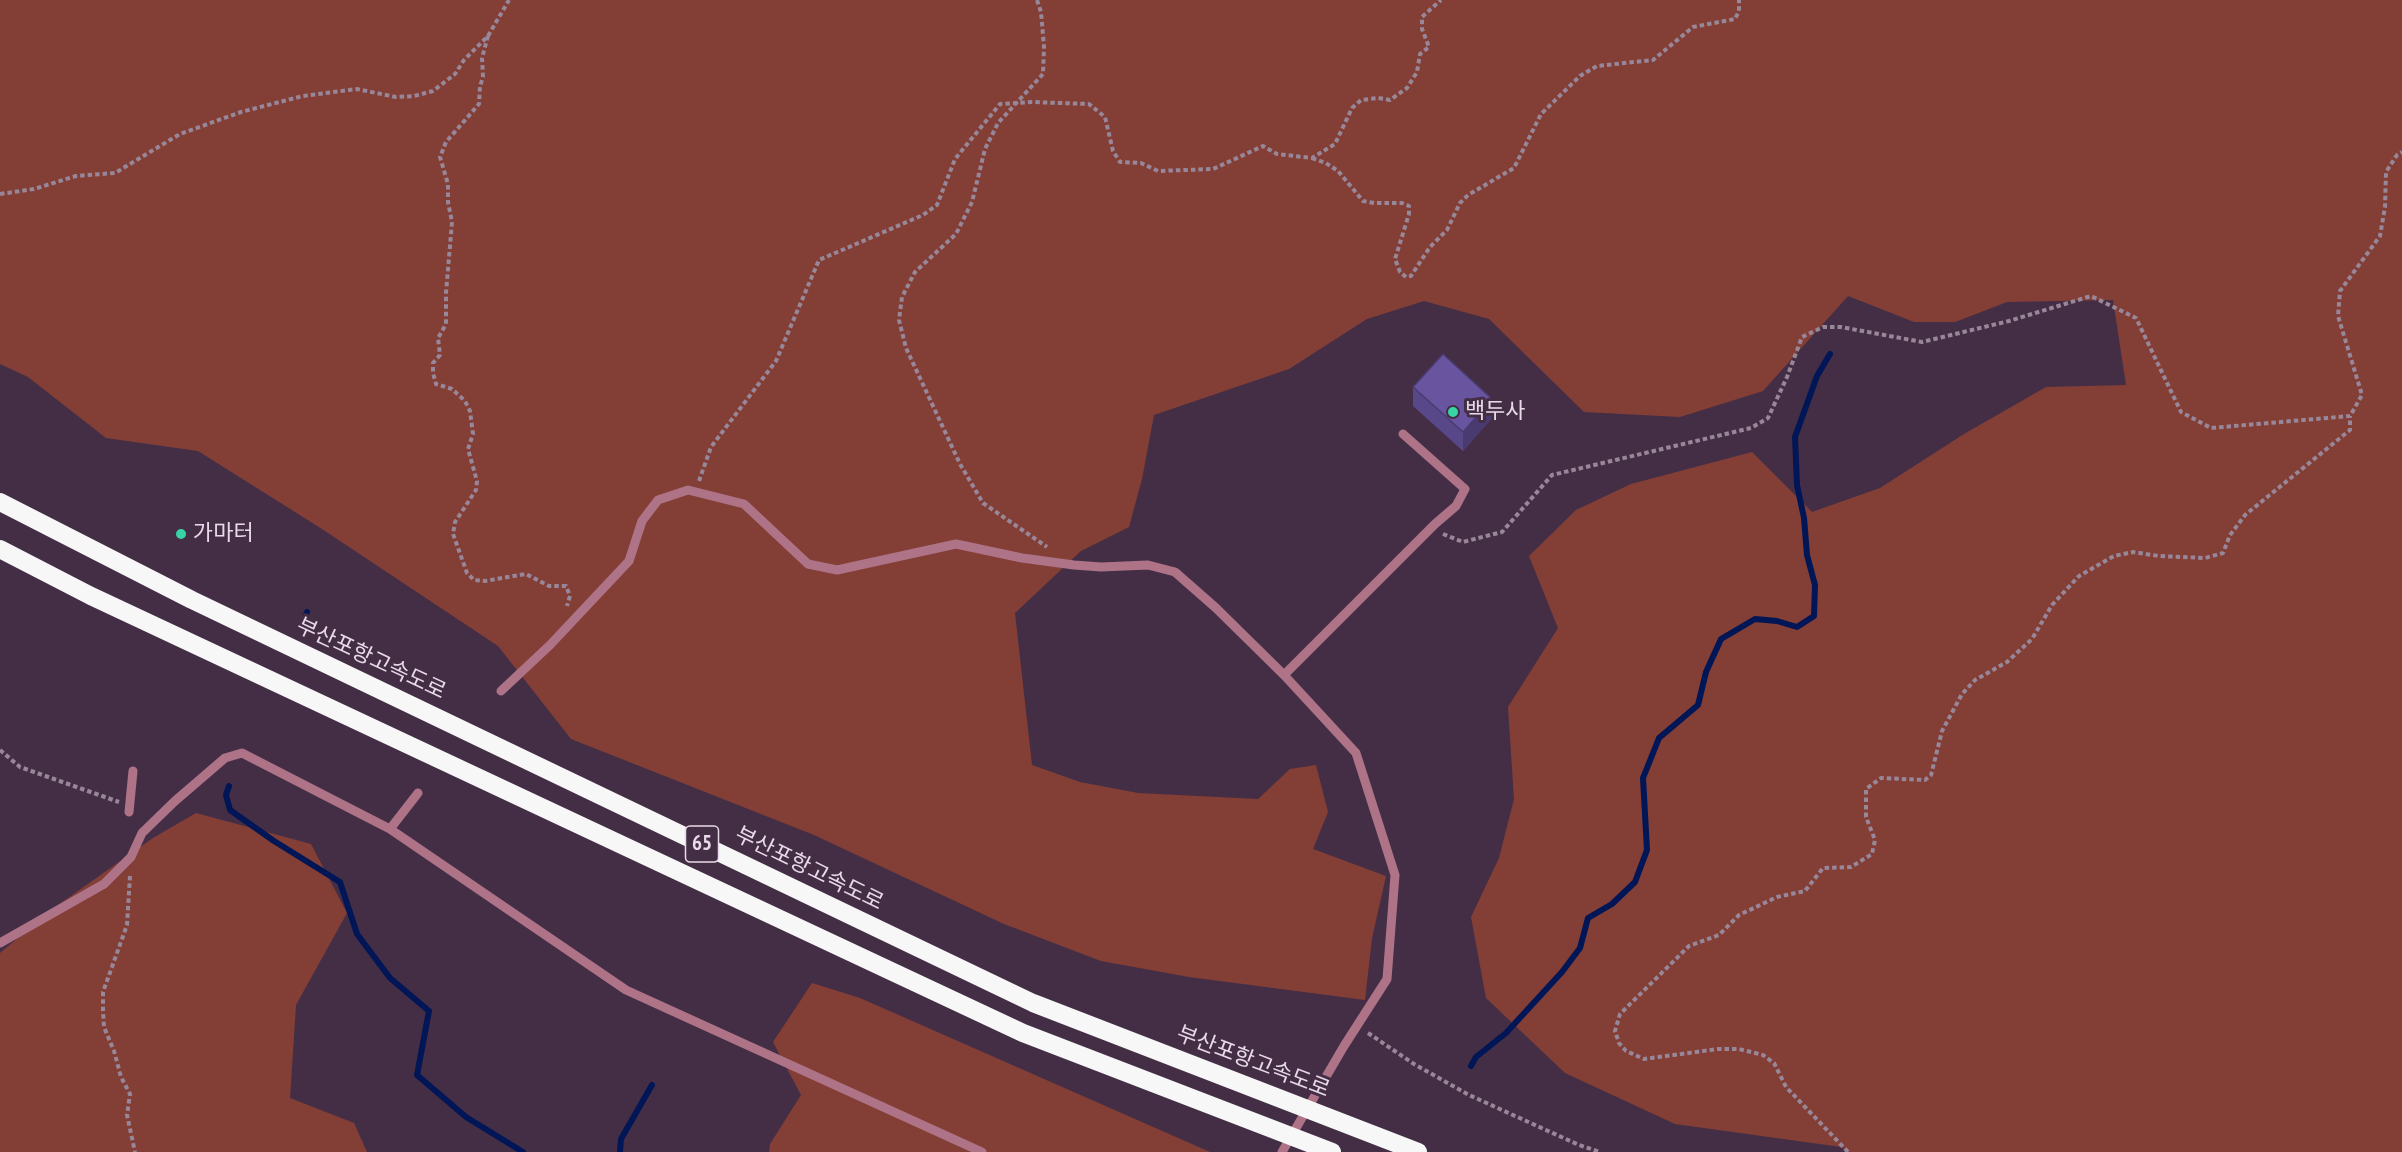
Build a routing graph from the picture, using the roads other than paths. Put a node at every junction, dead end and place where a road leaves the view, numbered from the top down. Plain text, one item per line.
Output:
1 (1403, 434) dead end
2 (0, 502) edge
3 (0, 549) edge
4 (1284, 675) junction
5 (501, 691) dead end
6 (133, 771) dead end
7 (418, 793) dead end
8 (129, 812) road end
9 (390, 829) junction
10 (0, 943) edge
11 (982, 1152) edge
12 (1282, 1152) edge
13 (1332, 1152) edge
14 (1418, 1152) edge

1 - 4 lane
2 - 14 highway, 부산포항고속도로 / 65
3 - 13 highway, 65
4 - 5 lane
4 - 12 lane
6 - 8 lane
7 - 9 lane
9 - 10 lane
9 - 11 lane

